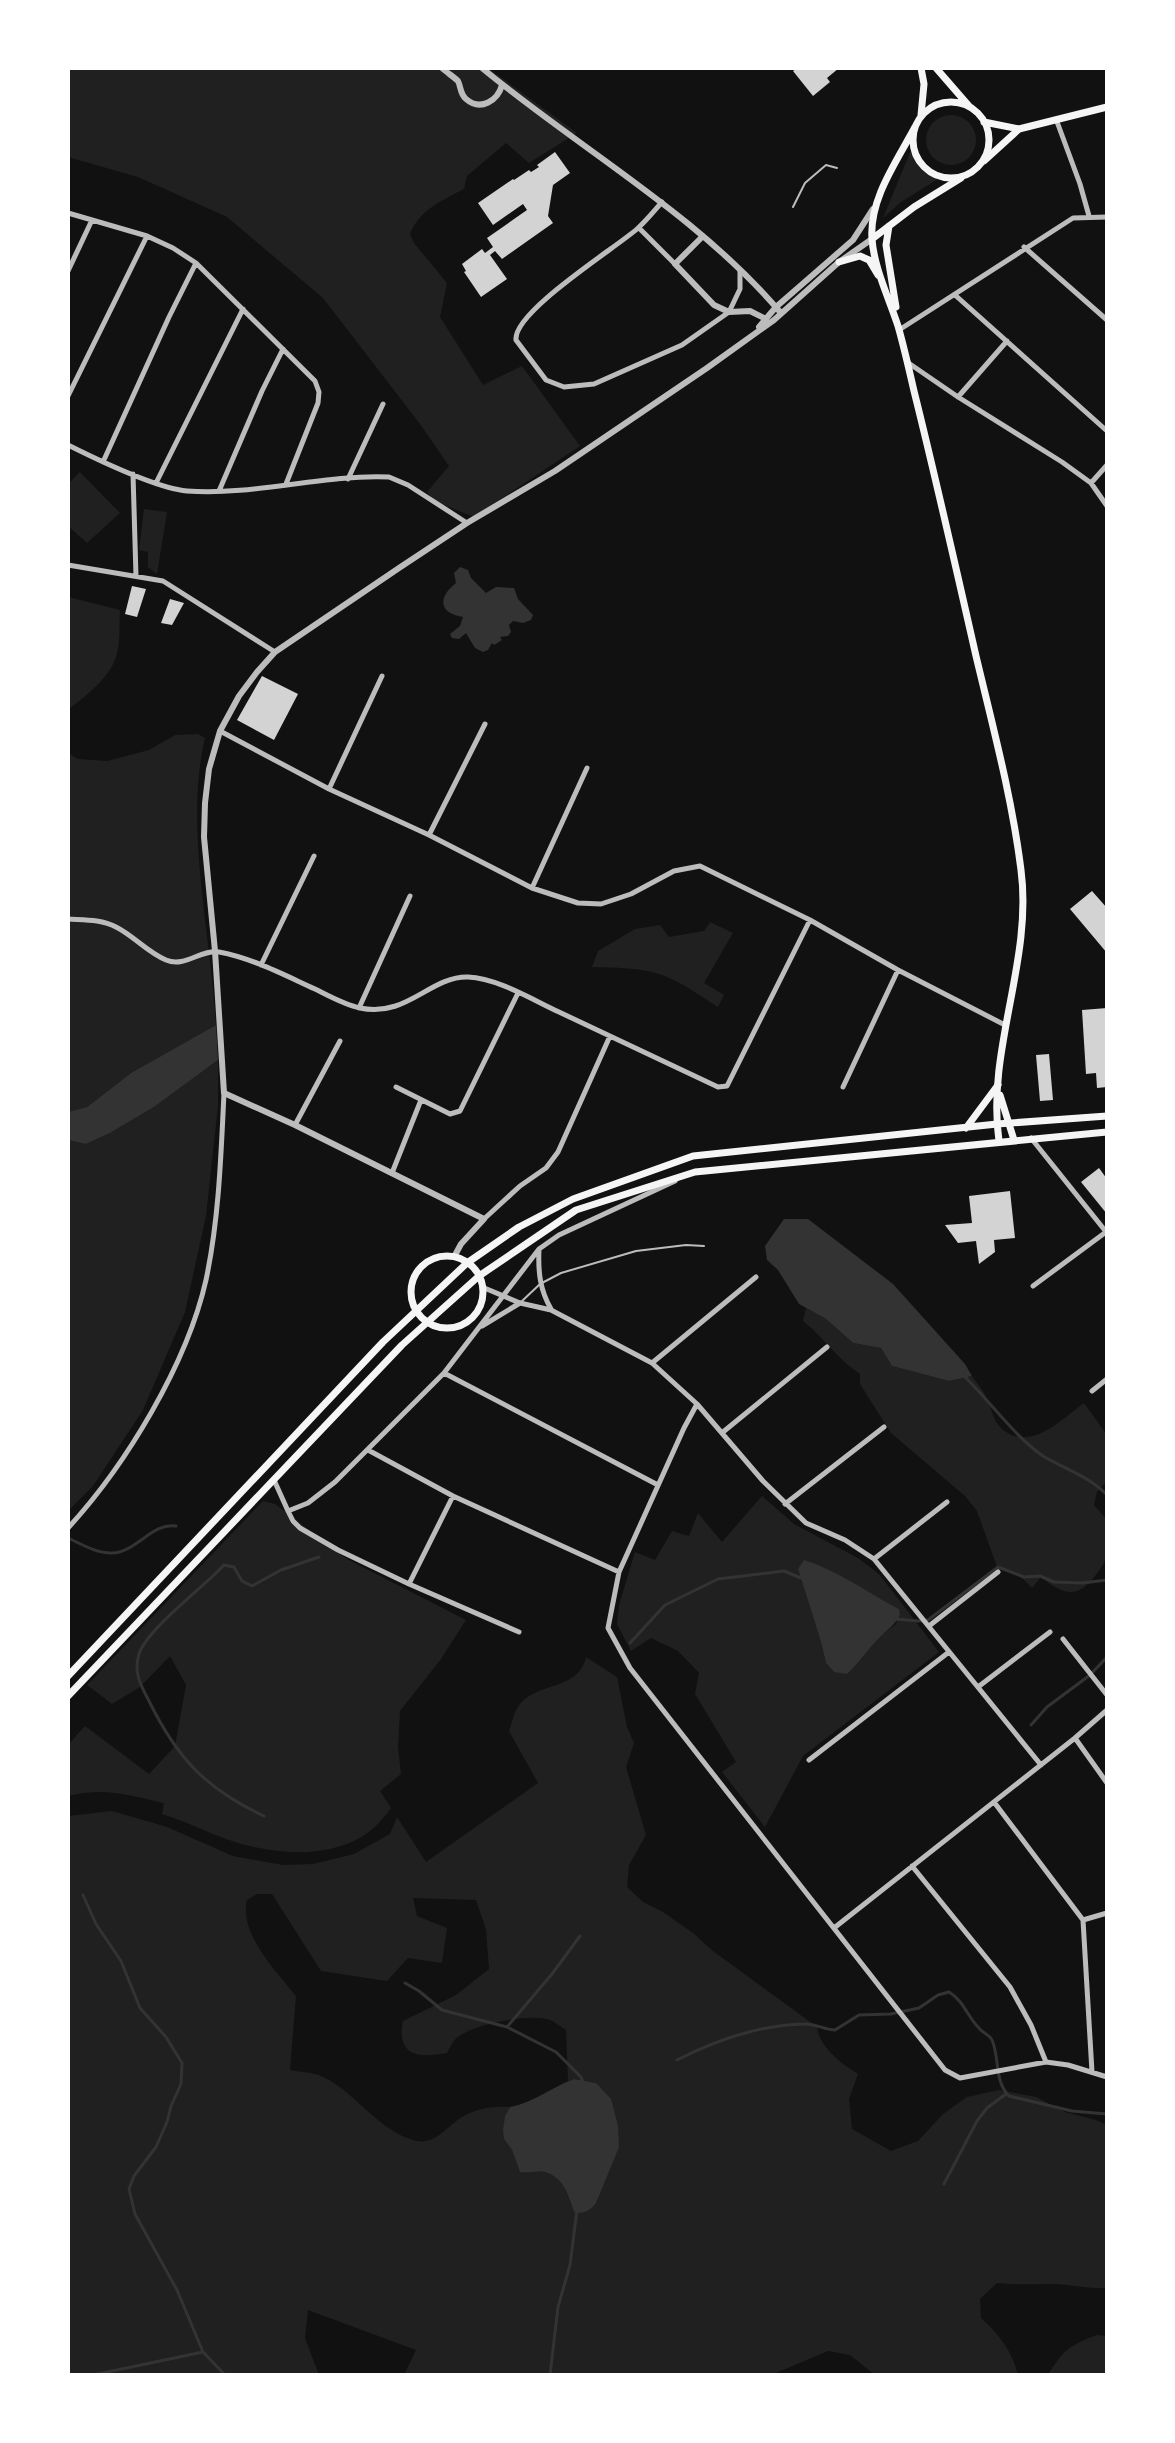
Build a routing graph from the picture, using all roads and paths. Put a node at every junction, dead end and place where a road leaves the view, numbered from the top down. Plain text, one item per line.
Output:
1 (442, 68) edge
2 (482, 68) edge
3 (921, 68) edge
4 (936, 68) edge
5 (502, 85) junction
6 (971, 107) junction
7 (1107, 107) edge
8 (921, 115) junction
9 (1056, 119) junction
10 (984, 122) junction
11 (915, 127) junction
12 (1019, 129) junction
13 (837, 168) dead end
14 (970, 173) junction
15 (662, 202) junction
16 (793, 207) dead end
17 (875, 207) junction
18 (68, 213) edge
19 (1089, 216) junction
20 (1107, 217) edge
21 (92, 220) junction
22 (889, 226) junction
23 (639, 228) junction
24 (147, 236) junction
25 (703, 236) junction
26 (872, 239) junction
27 (1024, 247) junction
28 (839, 262) junction
29 (196, 263) junction
30 (675, 264) junction
31 (740, 270) junction
32 (68, 271) edge
33 (883, 284) junction
34 (955, 295) junction
35 (243, 309) junction
36 (778, 310) junction
37 (729, 312) junction
38 (765, 319) junction
39 (774, 320) junction
40 (1107, 320) edge
41 (899, 330) junction
42 (751, 335) junction
43 (1007, 341) junction
44 (283, 349) junction
45 (907, 361) junction
46 (68, 396) edge
47 (958, 397) junction
48 (383, 404) dead end
49 (1107, 431) edge
50 (68, 445) edge
51 (103, 462) junction
52 (1107, 465) edge
53 (133, 474) junction
54 (348, 479) junction
55 (156, 483) junction
56 (1091, 483) junction
57 (286, 484) junction
58 (219, 491) junction
59 (1107, 506) edge
60 (467, 523) junction
61 (68, 565) edge
62 (136, 576) junction
63 (275, 652) junction
64 (382, 676) dead end
65 (485, 724) dead end
66 (220, 731) junction
67 (587, 768) dead end
68 (329, 789) junction
69 (429, 835) junction
70 (314, 856) dead end
71 (532, 888) junction
72 (410, 896) dead end
73 (68, 919) edge
74 (810, 920) junction
75 (215, 951) junction
76 (261, 965) junction
77 (898, 970) junction
78 (518, 993) junction
79 (359, 1008) junction
80 (1005, 1025) junction
81 (610, 1036) junction
82 (340, 1041) dead end
83 (998, 1085) junction
84 (396, 1087) dead end
85 (843, 1087) dead end
86 (224, 1093) junction
87 (421, 1100) junction
88 (1107, 1116) edge
89 (997, 1124) junction
90 (1008, 1124) junction
91 (295, 1125) junction
92 (966, 1128) junction
93 (1107, 1132) edge
94 (1031, 1138) junction
95 (1014, 1140) junction
96 (999, 1141) junction
97 (695, 1172) junction
98 (391, 1174) junction
99 (484, 1219) junction
100 (1106, 1233) edge
101 (704, 1246) dead end
102 (539, 1249) junction
103 (454, 1257) junction
104 (467, 1263) junction
105 (479, 1276) junction
106 (756, 1277) dead end
107 (540, 1284) junction
108 (1033, 1286) dead end
109 (482, 1287) junction
110 (504, 1295) junction
111 (520, 1303) junction
112 (415, 1310) junction
113 (551, 1310) junction
114 (470, 1320) junction
115 (426, 1322) junction
116 (478, 1328) junction
117 (827, 1347) dead end
118 (652, 1363) junction
119 (444, 1373) junction
120 (1107, 1379) edge
121 (1092, 1391) dead end
122 (697, 1404) junction
123 (884, 1427) dead end
124 (723, 1432) junction
125 (368, 1450) junction
126 (274, 1480) junction
127 (658, 1485) junction
128 (453, 1496) junction
129 (947, 1502) dead end
130 (785, 1504) junction
131 (288, 1511) junction
132 (68, 1528) edge
133 (874, 1559) junction
134 (619, 1572) junction
135 (998, 1572) dead end
136 (409, 1584) junction
137 (929, 1626) junction
138 (519, 1632) dead end
139 (1050, 1632) dead end
140 (1063, 1639) dead end
141 (949, 1652) junction
142 (68, 1676) edge
143 (978, 1687) junction
144 (1107, 1695) edge
145 (68, 1696) edge
146 (1107, 1710) edge
147 (1075, 1738) junction
148 (809, 1760) dead end
149 (1041, 1765) junction
150 (1107, 1783) edge
151 (994, 1802) junction
152 (912, 1866) junction
153 (1107, 1913) edge
154 (1083, 1920) junction
155 (834, 1928) junction
156 (1046, 2062) junction
157 (1092, 2072) junction
158 (1107, 2077) edge

1 - 5 street
2 - 5 street
3 - 8 main road
4 - 6 main road
5 - 15 street
6 - 8 main road
6 - 10 main road
7 - 9 main road
8 - 11 main road
9 - 12 main road
9 - 19 street
10 - 12 main road
10 - 14 main road
11 - 14 main road
11 - 17 main road
12 - 14 main road
13 - 16 lane
14 - 22 main road
15 - 23 street
15 - 25 street
17 - 26 main road
17 - 36 street
18 - 21 street
19 - 20 street
19 - 27 street
21 - 24 street
21 - 32 street
22 - 26 main road
22 - 41 main road
23 - 30 street
23 - 37 street
24 - 29 street
24 - 46 street
25 - 30 street
25 - 31 street
26 - 28 street
26 - 33 main road
27 - 34 street
27 - 40 street
28 - 33 main road
28 - 36 street
29 - 35 street
29 - 51 street
30 - 37 street
31 - 36 street
31 - 37 street
33 - 41 main road
34 - 41 street
34 - 43 street
35 - 44 street
35 - 55 street
36 - 38 street
36 - 39 street
37 - 38 street
38 - 39 street
38 - 42 street
39 - 42 street
41 - 45 main road
42 - 60 street
43 - 47 street
43 - 49 street
44 - 57 street
44 - 58 street
45 - 47 street
45 - 80 main road
47 - 56 street
48 - 54 street
50 - 51 street
51 - 53 street
52 - 56 street
53 - 55 street
53 - 62 street
54 - 57 street
54 - 60 street
55 - 58 street
56 - 59 street
57 - 58 street
60 - 63 street
61 - 62 street
62 - 63 street
63 - 66 street
64 - 68 street
65 - 69 street
66 - 68 street
66 - 75 street
67 - 71 street
68 - 69 street
69 - 71 street
70 - 76 street
71 - 74 street
72 - 79 street
73 - 75 street
74 - 77 street
74 - 81 street
75 - 76 street
75 - 86 street
76 - 79 street
77 - 80 street
77 - 85 street
78 - 79 street
78 - 81 street
78 - 87 street
80 - 83 main road
81 - 99 street
82 - 91 street
83 - 89 main road
83 - 90 main road
83 - 92 main road
84 - 87 street
86 - 91 street
86 - 132 street
87 - 98 street
88 - 90 main road
89 - 90 main road
89 - 92 main road
89 - 96 main road
90 - 95 main road
91 - 98 street
92 - 104 main road
93 - 94 main road
94 - 95 main road
94 - 100 street
95 - 96 main road
96 - 97 main road
97 - 102 street
97 - 105 main road
98 - 99 street
99 - 103 street
100 - 108 street
101 - 107 lane
102 - 107 street
102 - 110 street
103 - 104 main road
103 - 112 main road
104 - 105 main road
104 - 112 main road
105 - 109 main road
105 - 115 main road
106 - 118 street
107 - 111 lane
107 - 113 street
109 - 110 street
109 - 114 main road
110 - 111 street
110 - 116 street
111 - 113 street
111 - 116 street
112 - 115 main road
112 - 142 main road
113 - 118 street
114 - 115 main road
114 - 116 street
115 - 126 main road
116 - 119 street
117 - 124 street
118 - 122 street
119 - 125 street
119 - 127 street
120 - 121 street
122 - 124 street
122 - 127 street
123 - 130 street
124 - 130 street
125 - 128 street
125 - 131 street
126 - 131 street
126 - 145 main road
127 - 134 street
128 - 134 street
128 - 136 street
129 - 133 street
130 - 133 street
131 - 136 street
133 - 137 street
134 - 155 street
135 - 137 street
136 - 138 street
137 - 141 street
139 - 143 street
140 - 144 street
141 - 143 street
141 - 148 street
143 - 149 street
146 - 147 street
147 - 149 street
147 - 150 street
149 - 151 street
151 - 152 street
151 - 154 street
152 - 155 street
152 - 156 street
153 - 154 street
154 - 157 street
155 - 156 street
156 - 157 street
157 - 158 street

